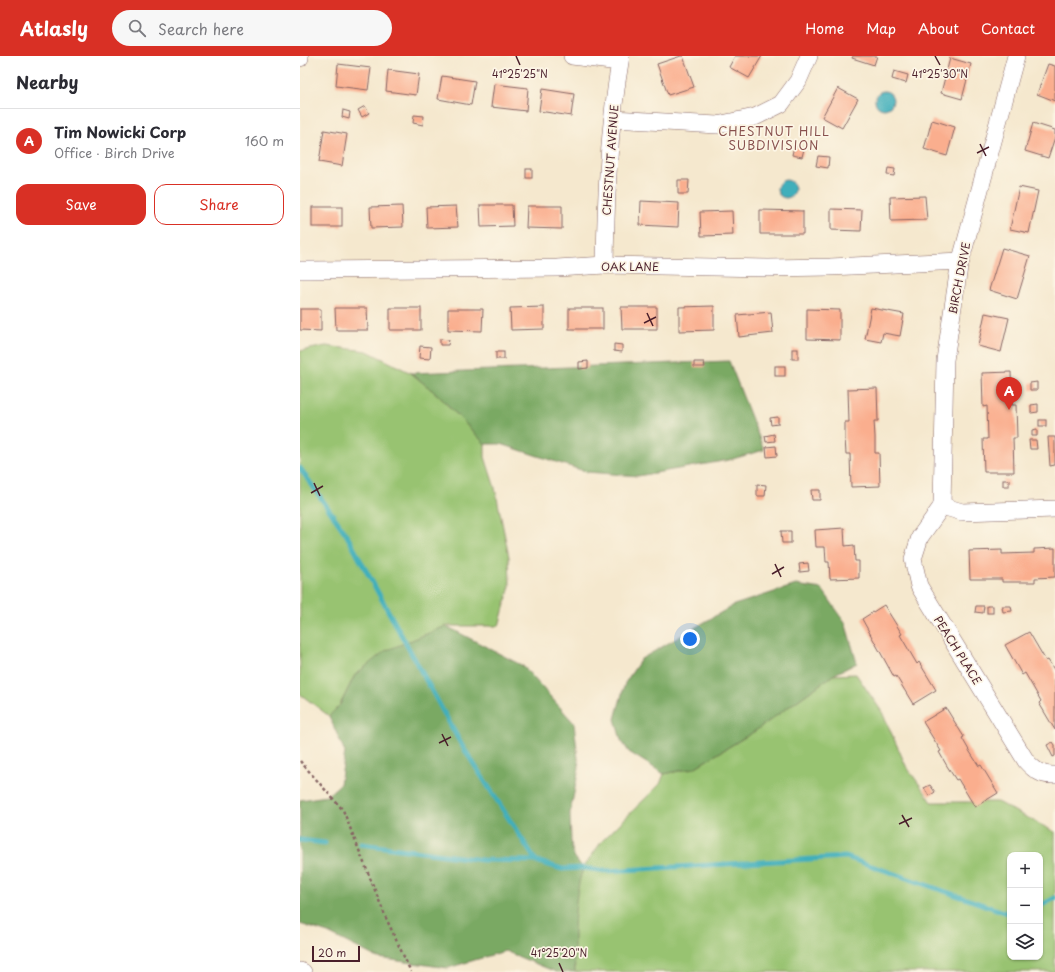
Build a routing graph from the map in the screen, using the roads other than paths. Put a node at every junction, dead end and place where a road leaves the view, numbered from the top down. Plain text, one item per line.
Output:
1 (572, 56) edge
2 (809, 56) edge
3 (1016, 56) edge
4 (620, 59) edge
5 (613, 119) junction
6 (960, 261) junction
7 (604, 265) junction
8 (300, 270) edge
9 (942, 506) junction
10 (1055, 510) edge
11 (1055, 775) edge
12 (300, 971) edge
13 (303, 972) edge

1 - 4 street
2 - 5 street
3 - 6 street, BIRCH DRIVE
4 - 5 street, CHESTNUT AVENUE
5 - 7 street, CHESTNUT AVENUE
6 - 7 street, OAK LANE
6 - 9 street, BIRCH DRIVE
7 - 8 street, OAK LANE
9 - 10 street
9 - 11 street, PEACH PLACE
12 - 13 street

